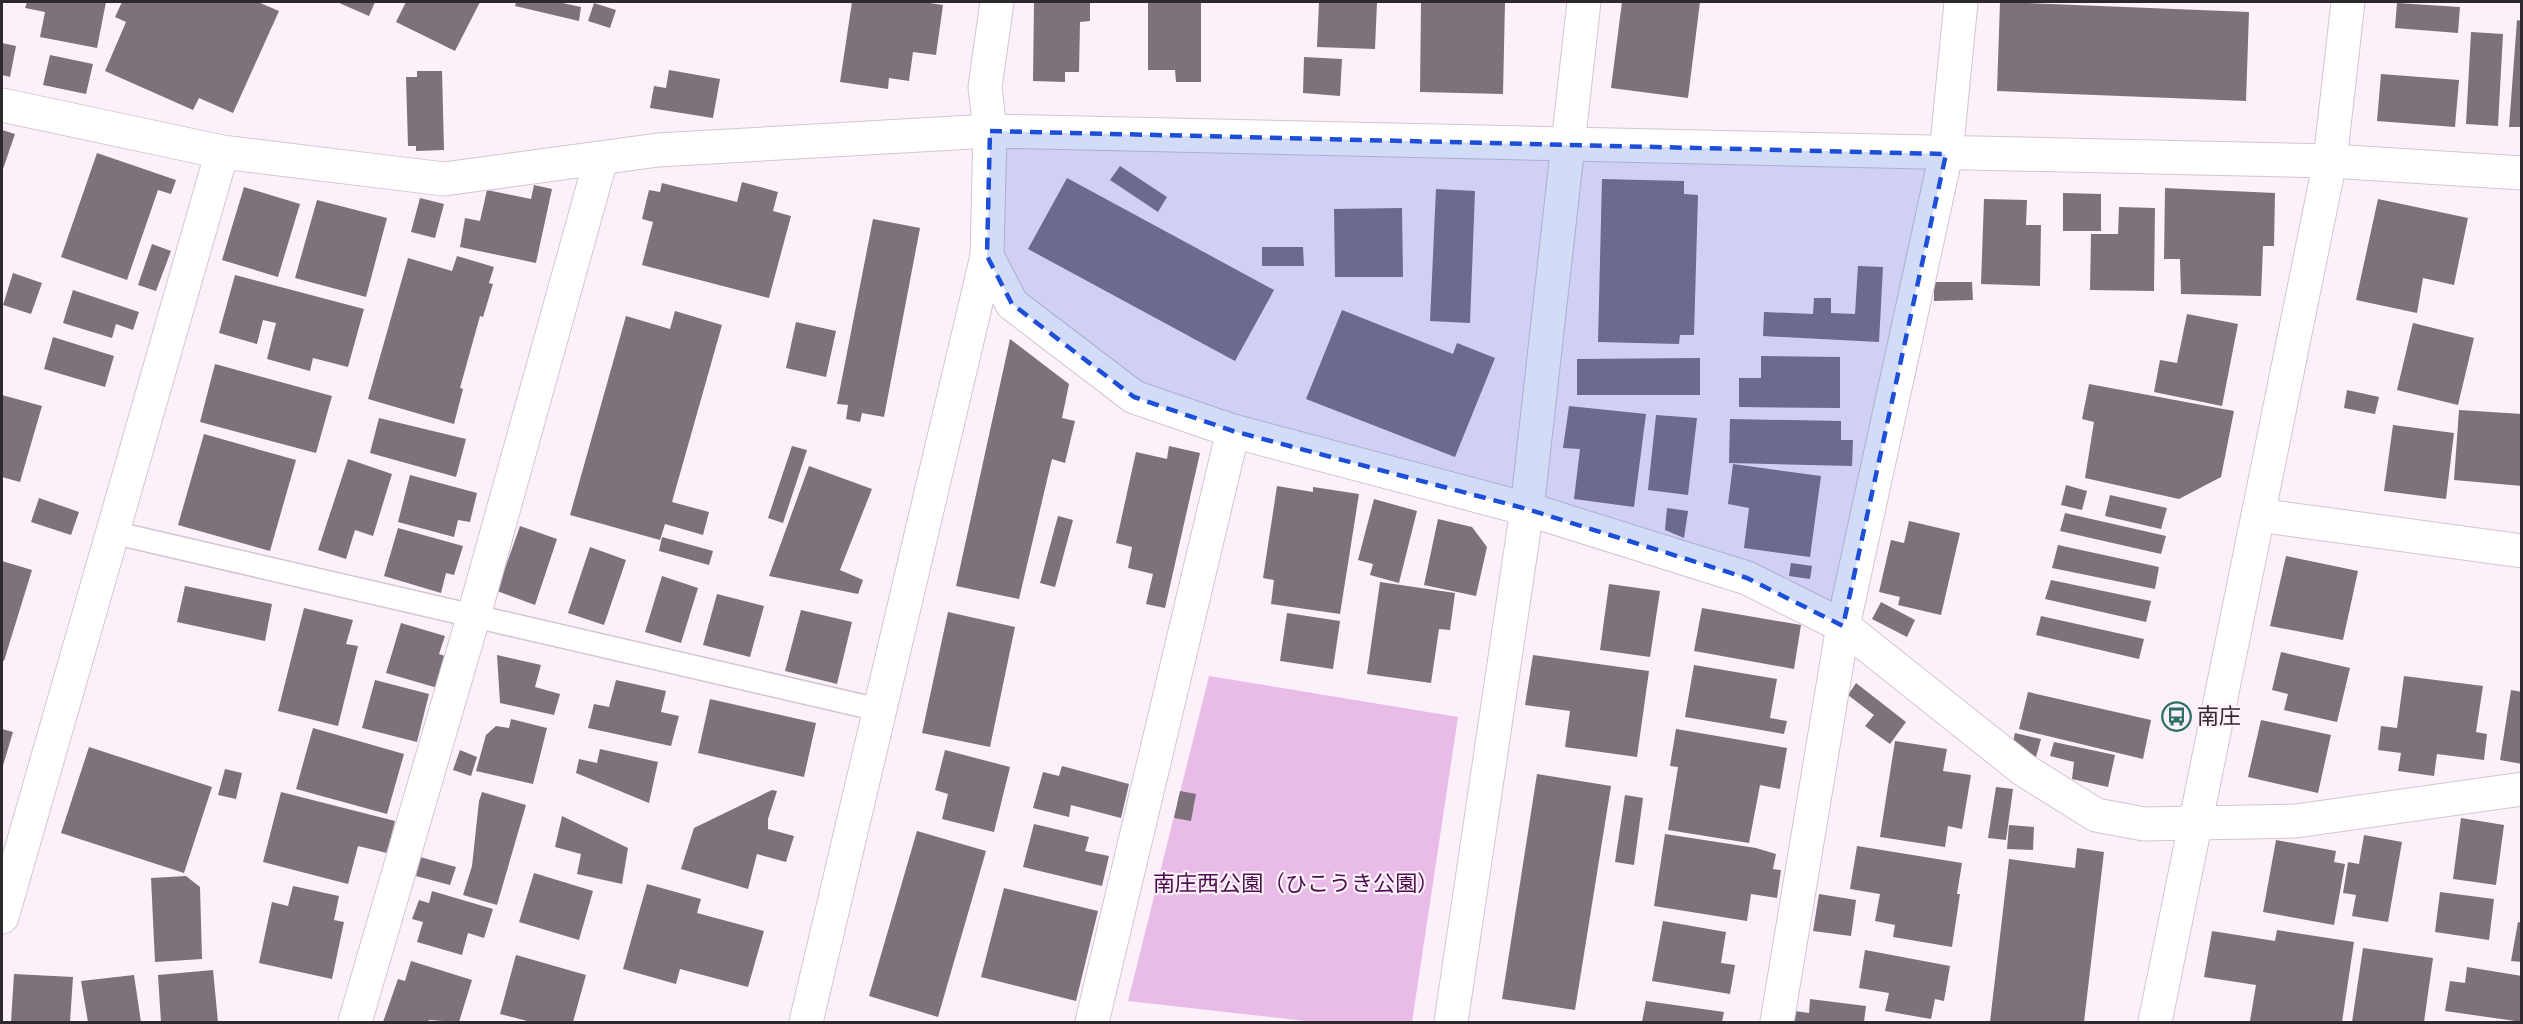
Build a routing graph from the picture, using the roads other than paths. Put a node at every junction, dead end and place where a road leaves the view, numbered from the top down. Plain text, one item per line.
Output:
1 (997, 2) edge
2 (1584, 2) edge
3 (1961, 2) edge
4 (2348, 2) edge
5 (2, 105) edge
6 (990, 131) junction
7 (1569, 144) junction
8 (222, 152) junction
9 (1946, 154) junction
10 (601, 159) junction
11 (2330, 161) junction
12 (2522, 173) edge
13 (987, 256) junction
14 (1233, 431) junction
15 (1527, 508) junction
16 (2258, 515) junction
17 (111, 532) junction
18 (2522, 551) edge
19 (474, 615) junction
20 (1843, 626) junction
21 (880, 710) junction
22 (2522, 789) edge
23 (2196, 824) junction
24 (2, 917) edge
25 (355, 1023) edge
26 (806, 1023) edge
27 (1092, 1023) edge
28 (1451, 1023) edge
29 (1778, 1023) edge
30 (2155, 1023) edge

1 - 6 street
2 - 7 street
3 - 9 street
4 - 11 street
5 - 8 street
6 - 7 street
6 - 10 street
6 - 13 street
7 - 9 street
7 - 15 street
8 - 10 street
8 - 17 street
9 - 11 street
9 - 20 street
10 - 19 street
11 - 12 street
11 - 16 street
13 - 14 street
13 - 21 street
14 - 15 street
14 - 27 street
15 - 20 street
15 - 28 street
16 - 18 street
16 - 23 street
17 - 19 lane
17 - 24 street
19 - 21 lane
19 - 25 street
20 - 23 street
20 - 29 street
21 - 26 street
22 - 23 street
23 - 30 street

